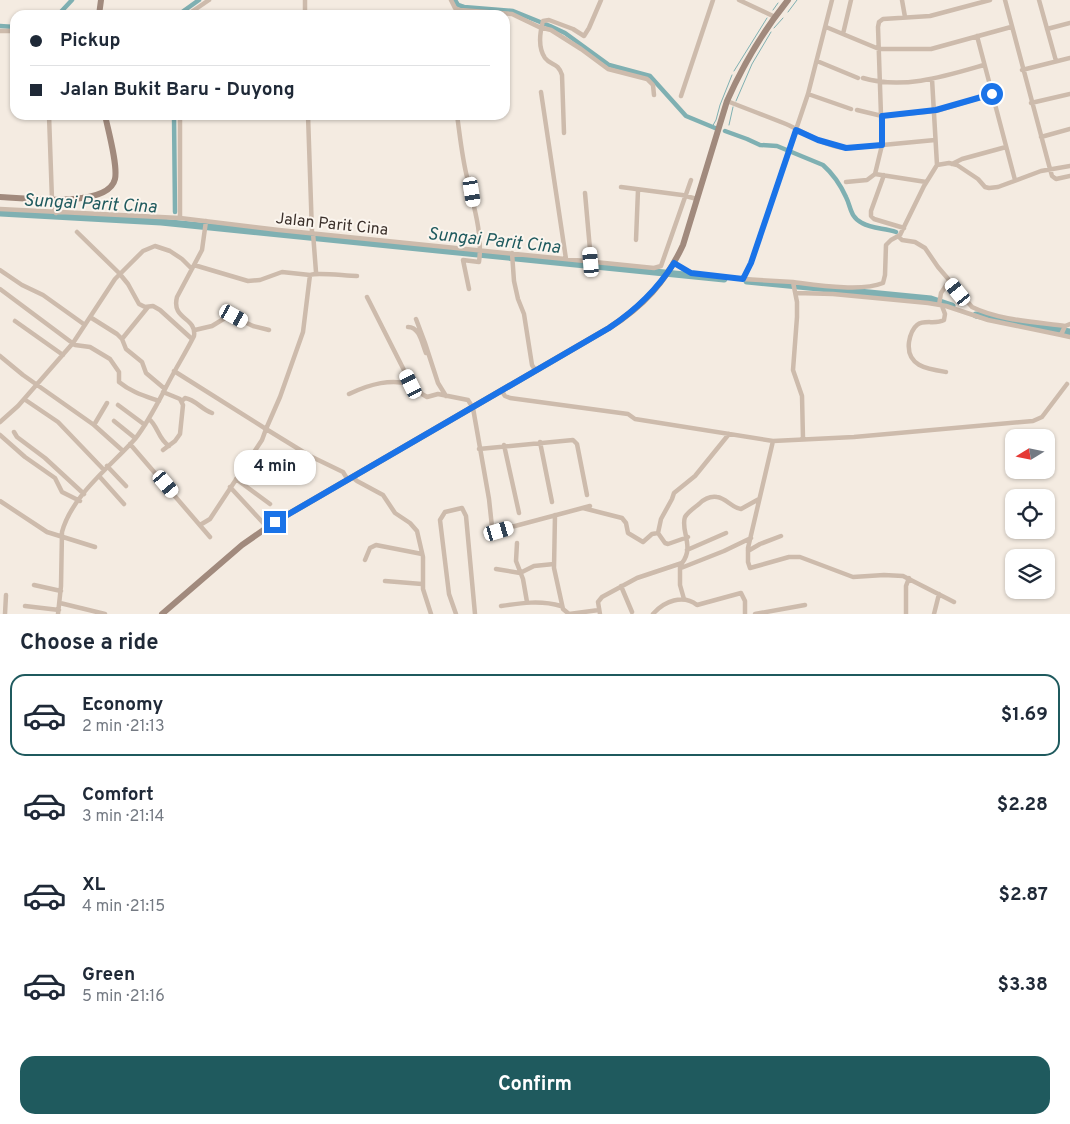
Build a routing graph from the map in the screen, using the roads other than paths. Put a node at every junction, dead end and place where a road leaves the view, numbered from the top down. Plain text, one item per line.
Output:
1 (209, 0) edge
2 (451, 0) edge
3 (601, 0) edge
4 (713, 0) edge
5 (739, 0) edge
6 (788, 0) edge
7 (832, 0) edge
8 (850, 0) edge
9 (902, 0) edge
10 (990, 0) edge
11 (1005, 0) edge
12 (1039, 0) edge
13 (194, 10) edge
14 (460, 10) edge
15 (510, 14) edge
16 (775, 17) junction
17 (904, 17) junction
18 (1070, 23) edge
19 (542, 25) junction
20 (826, 27) junction
21 (1012, 28) junction
22 (1047, 29) junction
23 (843, 34) junction
24 (977, 36) junction
25 (879, 49) junction
26 (1070, 58) edge
27 (817, 61) junction
28 (1056, 61) junction
29 (984, 65) junction
30 (1022, 70) junction
31 (932, 80) junction
32 (880, 83) junction
33 (541, 92) dead end
34 (808, 94) junction
35 (992, 94) junction
36 (1070, 94) edge
37 (654, 95) dead end
38 (681, 96) dead end
39 (727, 101) junction
40 (1031, 103) junction
41 (851, 109) dead end
42 (857, 110) dead end
43 (933, 111) junction
44 (882, 116) junction
45 (49, 120) edge
46 (106, 120) edge
47 (180, 120) edge
48 (308, 120) edge
49 (458, 120) edge
50 (1070, 129) edge
51 (796, 130) junction
52 (564, 133) dead end
53 (1041, 137) junction
54 (935, 140) junction
55 (882, 145) junction
56 (1006, 147) junction
57 (952, 164) junction
58 (938, 165) junction
59 (1070, 166) edge
60 (1050, 169) junction
61 (875, 174) junction
62 (884, 175) junction
63 (1070, 176) edge
64 (691, 180) dead end
65 (1015, 180) junction
66 (846, 182) dead end
67 (926, 182) junction
68 (621, 187) dead end
69 (638, 190) junction
70 (585, 193) dead end
71 (686, 196) junction
72 (0, 197) edge
73 (697, 199) junction
74 (52, 200) junction
75 (0, 209) edge
76 (56, 213) junction
77 (180, 218) junction
78 (206, 222) junction
79 (904, 228) junction
80 (77, 232) dead end
81 (313, 235) junction
82 (899, 238) junction
83 (636, 240) dead end
84 (480, 253) junction
85 (512, 255) junction
86 (566, 259) junction
87 (591, 262) junction
88 (673, 264) junction
89 (193, 267) junction
90 (0, 270) edge
91 (316, 272) junction
92 (120, 273) junction
93 (310, 275) junction
94 (357, 276) dead end
95 (743, 279) junction
96 (948, 282) junction
97 (793, 284) junction
98 (0, 289) edge
99 (468, 289) dead end
100 (795, 292) junction
101 (367, 297) dead end
102 (940, 303) junction
103 (148, 307) junction
104 (90, 317) junction
105 (416, 319) dead end
106 (15, 320) dead end
107 (85, 325) junction
108 (1067, 326) edge
109 (408, 327) dead end
110 (194, 330) junction
111 (269, 330) dead end
112 (1061, 334) junction
113 (1070, 337) edge
114 (122, 339) junction
115 (192, 339) junction
116 (73, 343) junction
117 (63, 355) junction
118 (0, 356) edge
119 (174, 371) junction
120 (536, 371) junction
121 (946, 372) dead end
122 (37, 384) junction
123 (411, 384) junction
124 (1066, 384) dead end
125 (164, 390) junction
126 (501, 390) junction
127 (349, 394) dead end
128 (444, 395) junction
129 (24, 399) junction
130 (159, 400) junction
131 (182, 401) junction
132 (107, 403) dead end
133 (118, 405) dead end
134 (472, 408) junction
135 (212, 413) dead end
136 (149, 419) junction
137 (114, 421) dead end
138 (0, 422) edge
139 (94, 425) junction
140 (145, 425) junction
141 (266, 429) junction
142 (14, 432) dead end
143 (0, 434) edge
144 (729, 434) junction
145 (135, 438) junction
146 (803, 439) junction
147 (773, 440) junction
148 (540, 442) junction
149 (130, 444) junction
150 (169, 446) junction
151 (504, 446) junction
152 (479, 448) junction
153 (123, 450) junction
154 (163, 450) dead end
155 (106, 468) junction
156 (99, 476) junction
157 (350, 478) junction
158 (236, 479) junction
159 (126, 486) dead end
160 (230, 487) junction
161 (84, 494) junction
162 (587, 496) dead end
163 (760, 499) junction
164 (80, 500) junction
165 (0, 501) edge
166 (552, 502) dead end
167 (124, 504) dead end
168 (270, 504) dead end
169 (590, 506) dead end
170 (581, 508) junction
171 (519, 513) dead end
172 (555, 515) junction
173 (200, 526) junction
174 (267, 527) junction
175 (726, 532) dead end
176 (658, 533) junction
177 (781, 536) dead end
178 (210, 537) dead end
179 (62, 538) junction
180 (688, 538) junction
181 (751, 538) junction
182 (517, 543) dead end
183 (95, 547) dead end
184 (687, 550) junction
185 (748, 551) junction
186 (422, 554) junction
187 (365, 560) dead end
188 (554, 564) junction
189 (680, 566) junction
190 (496, 569) dead end
191 (520, 573) junction
192 (909, 578) junction
193 (385, 581) dead end
194 (422, 584) junction
195 (34, 585) dead end
196 (621, 586) junction
197 (61, 591) junction
198 (939, 594) junction
199 (6, 595) dead end
200 (684, 599) junction
201 (527, 602) junction
202 (954, 602) dead end
203 (60, 604) junction
204 (805, 605) dead end
205 (26, 606) dead end
206 (501, 606) dead end
207 (561, 606) junction
208 (59, 612) edge
209 (599, 612) edge
210 (632, 612) dead end
211 (6, 614) edge
212 (105, 614) edge
213 (162, 614) edge
214 (430, 614) edge
215 (456, 614) edge
216 (475, 614) edge
217 (653, 614) edge
218 (745, 614) edge
219 (755, 614) edge
220 (906, 614) edge
221 (934, 614) edge

1 - 13 street
2 - 14 street
3 - 19 street
4 - 38 street
5 - 16 street
6 - 16 main road
7 - 20 street
8 - 23 street
9 - 17 street
10 - 17 street
11 - 21 street
12 - 22 street
15 - 19 street
16 - 39 main road
17 - 25 street
18 - 22 street
19 - 37 street
19 - 52 street
20 - 23 street
20 - 27 street
21 - 24 street
21 - 30 street
22 - 28 street
23 - 25 street
24 - 25 street
24 - 29 street
25 - 32 street
26 - 28 street
27 - 32 street
27 - 34 street
28 - 30 street
29 - 31 street
29 - 35 street
30 - 40 street
31 - 32 street
31 - 43 street
32 - 44 street
33 - 86 street
34 - 41 street
34 - 51 street
35 - 43 street
35 - 56 street
36 - 40 street
39 - 51 street
39 - 73 main road
40 - 53 street
42 - 44 street
43 - 44 street
43 - 54 street
44 - 55 street
45 - 74 street
46 - 74 main road
47 - 77 street
48 - 81 street
49 - 84 street
50 - 53 street
51 - 55 street
51 - 95 street
53 - 60 street
54 - 55 street
54 - 58 street
55 - 61 street
56 - 57 street
56 - 65 street
57 - 58 street
57 - 65 street
58 - 67 street
59 - 60 street
60 - 63 street
60 - 65 street
61 - 62 street
61 - 66 street
62 - 67 street
62 - 79 street
64 - 71 street
67 - 79 street
68 - 69 street
69 - 71 street
69 - 83 street
70 - 87 street
71 - 73 street
71 - 87 street, Jalan Parit Cina
72 - 74 main road
73 - 88 main road
74 - 76 street
75 - 76 street, Jalan Parit Cina
76 - 77 street, Jalan Parit Cina
77 - 78 street, Jalan Parit Cina
78 - 81 street, Jalan Parit Cina
78 - 89 street
79 - 82 street
80 - 92 street
81 - 84 street, Jalan Parit Cina
81 - 91 street
82 - 96 street
82 - 97 street
84 - 85 street, Jalan Parit Cina
84 - 99 street
85 - 86 street, Jalan Parit Cina
85 - 120 street
86 - 87 street, Jalan Parit Cina
88 - 95 street
88 - 120 main road
89 - 92 street
89 - 93 street
89 - 110 street
90 - 107 street
91 - 93 street
91 - 94 street
92 - 103 street
92 - 104 street
93 - 141 street
95 - 97 street
96 - 102 street
96 - 108 street
97 - 100 street
98 - 116 street
100 - 102 street
100 - 146 street
101 - 123 street
102 - 112 street
102 - 121 street
103 - 114 street
103 - 115 street
104 - 107 street
104 - 114 street
105 - 128 street
106 - 117 street
107 - 116 street
108 - 112 street
109 - 128 street
110 - 111 street
110 - 115 street
112 - 113 street
114 - 125 street
115 - 119 street
116 - 117 street
116 - 130 street
117 - 122 street
118 - 122 street
119 - 125 street
119 - 141 street
120 - 126 main road
122 - 129 street
122 - 139 street
123 - 127 street
123 - 128 street
124 - 146 street
125 - 130 street
125 - 131 street
126 - 134 main road
126 - 144 street
128 - 134 street
129 - 138 street
129 - 155 street
130 - 136 street
131 - 135 street
131 - 150 street
132 - 139 street
133 - 140 street
134 - 152 street
134 - 157 main road
136 - 140 street
136 - 150 street
137 - 145 street
139 - 153 street
140 - 145 street
141 - 157 street
141 - 158 street
142 - 161 street
143 - 164 street
144 - 147 street
144 - 176 street
145 - 149 street
146 - 147 street
147 - 163 street
148 - 151 street
148 - 162 street
148 - 166 street
149 - 153 street
149 - 173 street
150 - 154 street
151 - 152 street
151 - 171 street
152 - 172 street
153 - 155 street
155 - 156 street
155 - 159 street
156 - 161 street
156 - 167 street
157 - 174 main road
157 - 186 street
158 - 160 street
158 - 168 street
160 - 173 street
160 - 174 street
161 - 164 street
163 - 180 street
163 - 181 street
164 - 179 street
165 - 179 street
169 - 170 street
170 - 172 street
170 - 176 street
172 - 188 street
173 - 178 street
174 - 213 main road
175 - 184 street
176 - 180 street
177 - 185 street
179 - 183 street
179 - 197 street
180 - 184 street
181 - 185 street
181 - 189 street
182 - 191 street
184 - 189 street
185 - 192 street
186 - 187 street
186 - 194 street
188 - 191 street
188 - 207 street
189 - 196 street
189 - 200 street
190 - 191 street
191 - 201 street
192 - 198 street
192 - 220 street
193 - 194 street
194 - 214 street
195 - 197 street
196 - 209 street
196 - 210 street
197 - 203 street
198 - 202 street
198 - 221 street
199 - 211 street
200 - 217 street
200 - 218 street
201 - 206 street
201 - 207 street
203 - 208 street
203 - 212 street
204 - 219 street
205 - 208 street
207 - 209 street
215 - 216 street

